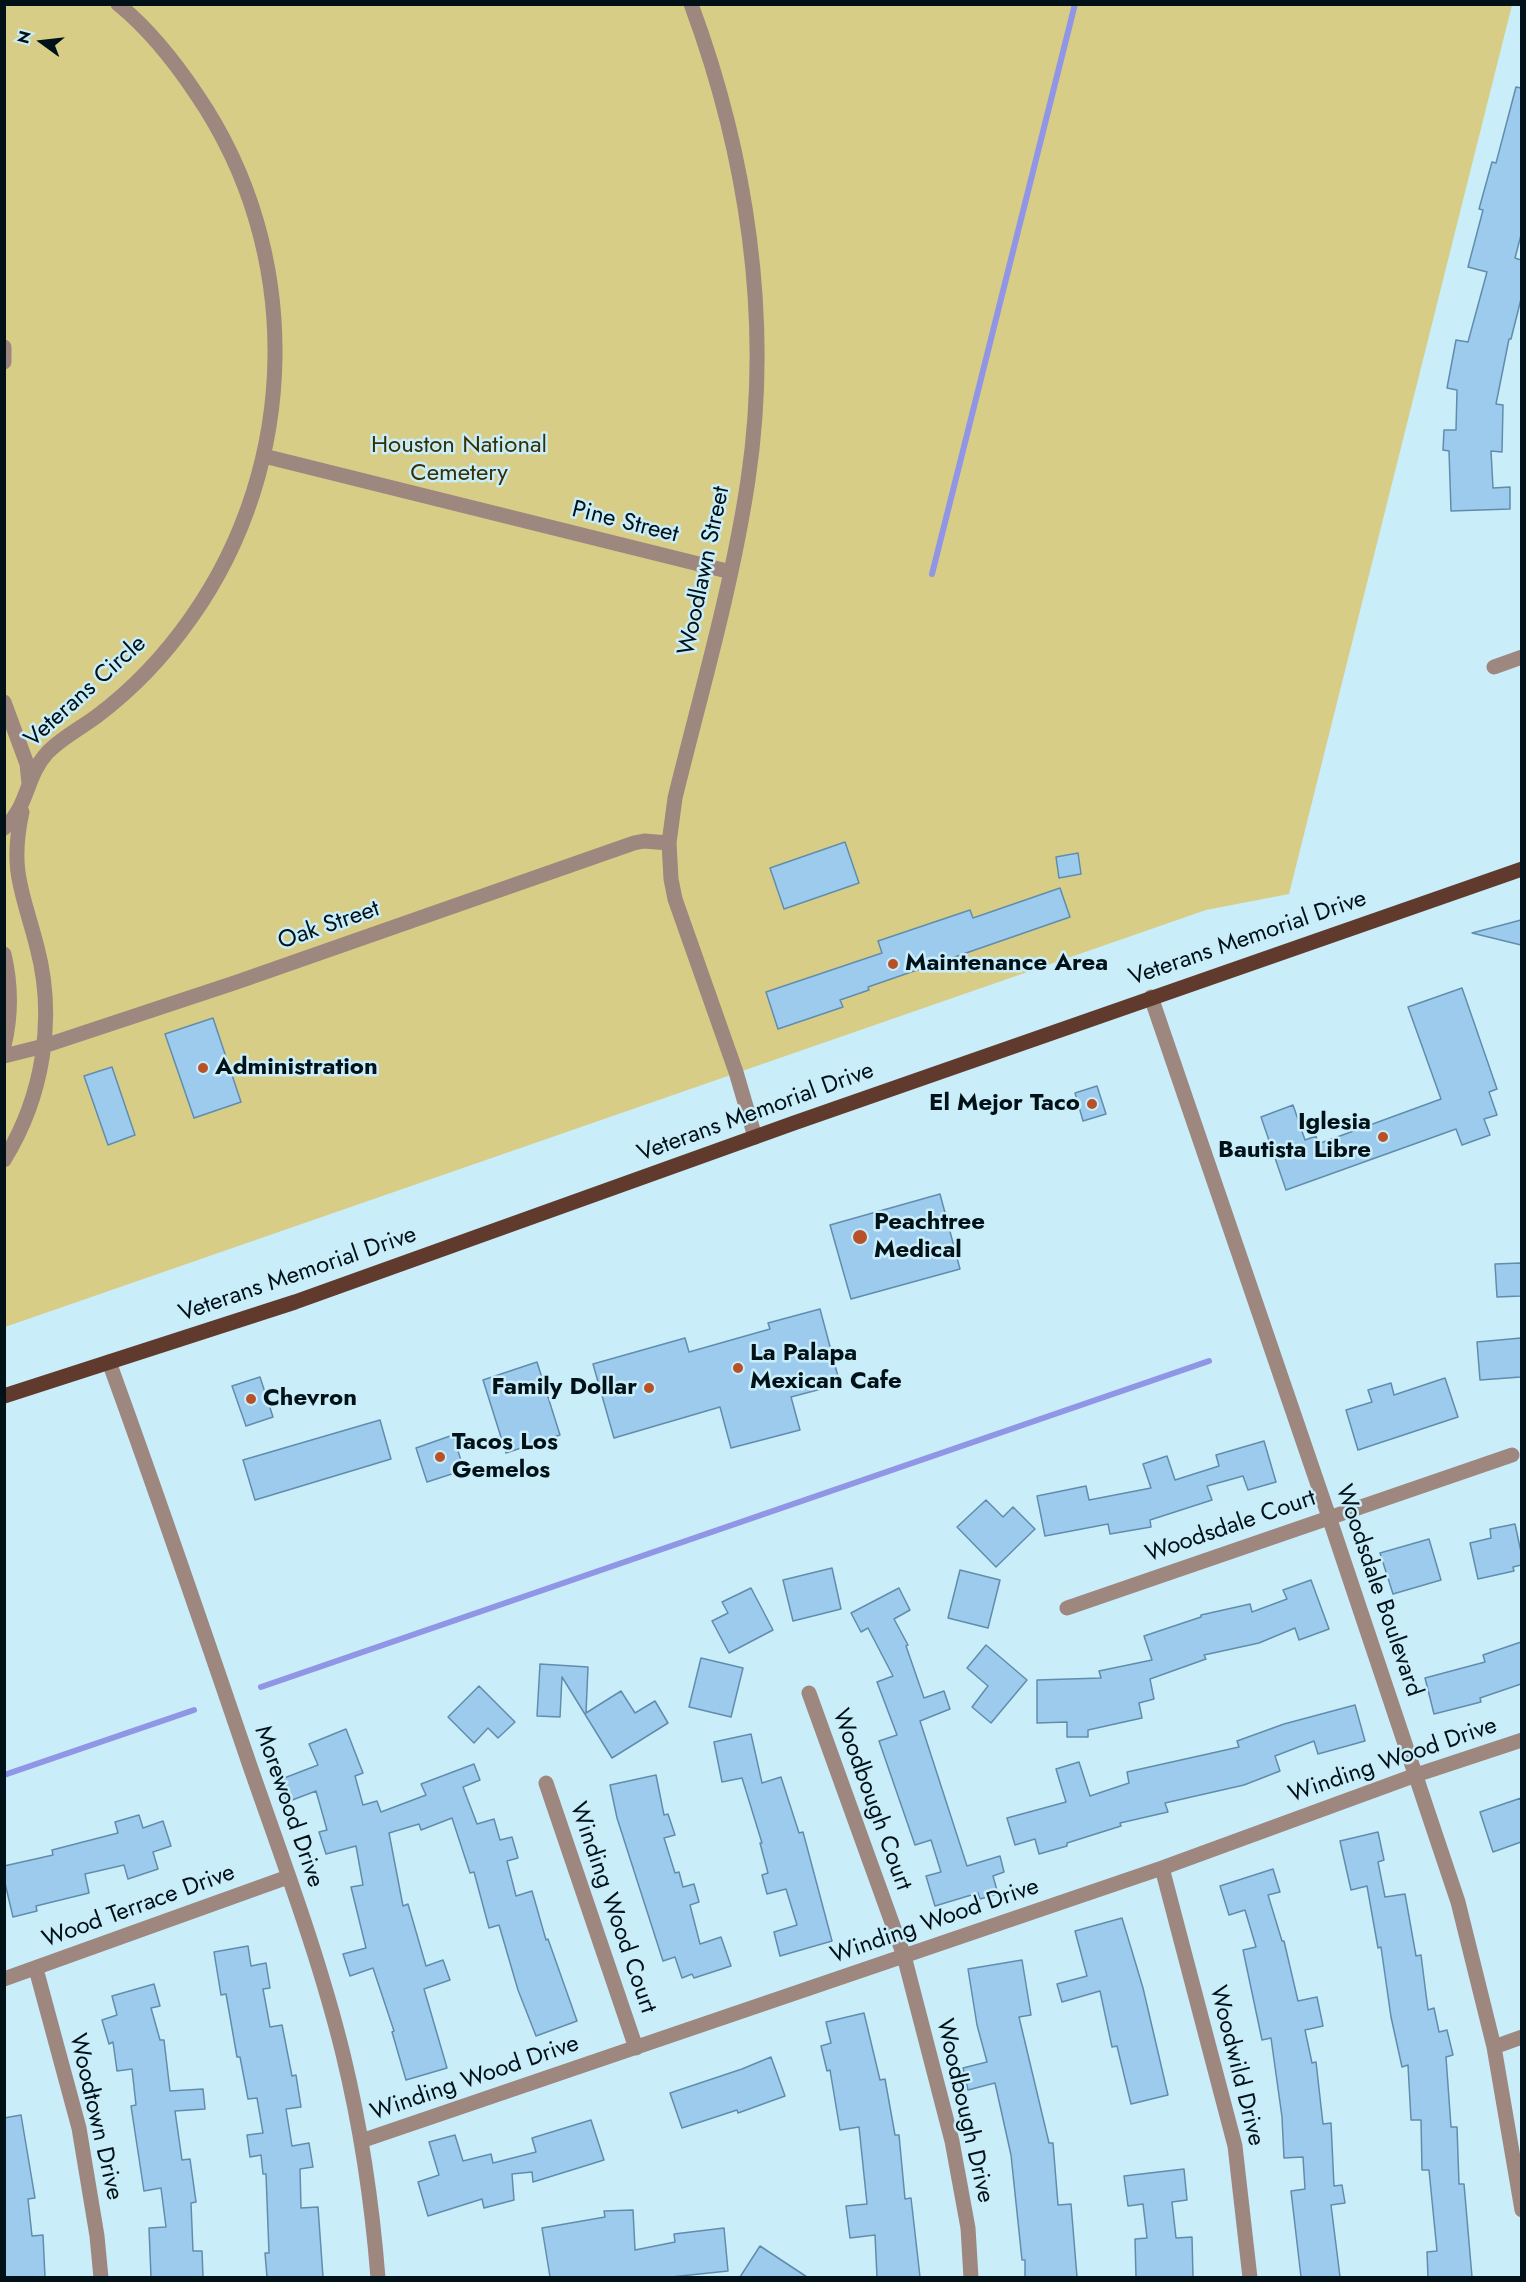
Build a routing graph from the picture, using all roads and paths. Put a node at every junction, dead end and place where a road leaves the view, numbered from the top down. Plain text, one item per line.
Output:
1 (117, 4) edge
2 (691, 4) edge
3 (4, 347) edge
4 (4, 362) edge
5 (264, 456) junction
6 (731, 572) junction
7 (1521, 657) edge
8 (1494, 667) dead end
9 (4, 702) edge
10 (29, 784) junction
11 (25, 802) junction
12 (4, 828) edge
13 (669, 843) junction
14 (1521, 869) edge
15 (4, 954) edge
16 (1150, 997) junction
17 (4, 1046) edge
18 (44, 1046) junction
19 (4, 1056) edge
20 (755, 1137) junction
21 (4, 1160) edge
22 (109, 1362) junction
23 (4, 1396) edge
24 (1512, 1455) dead end
25 (1329, 1517) junction
26 (1067, 1608) dead end
27 (809, 1692) dead end
28 (1521, 1740) edge
29 (1416, 1774) junction
30 (546, 1783) dead end
31 (1162, 1868) junction
32 (288, 1877) junction
33 (904, 1956) junction
34 (36, 1969) junction
35 (4, 1979) edge
36 (1521, 2037) edge
37 (1494, 2047) junction
38 (636, 2048) junction
39 (361, 2141) junction
40 (1521, 2210) edge
41 (101, 2277) edge
42 (378, 2277) edge
43 (971, 2277) edge
44 (1250, 2277) edge

1 - 5 street, Veterans Circle
2 - 6 street, Woodlawn Street
3 - 4 street
5 - 6 street, Pine Street
5 - 10 street, Veterans Circle
6 - 13 street, Woodlawn Street
7 - 8 street
9 - 10 street
10 - 11 street, Veterans Circle
11 - 12 street, Veterans Circle
11 - 18 street
13 - 18 street, Oak Street
13 - 20 street, Woodlawn Street
14 - 16 main road, Veterans Memorial Drive
15 - 17 street
16 - 20 main road, Veterans Memorial Drive
16 - 25 street, Woodsdale Boulevard
18 - 19 street, Oak Street
18 - 21 street
20 - 22 main road, Veterans Memorial Drive
22 - 23 main road, Veterans Memorial Drive
22 - 32 street, Morewood Drive
24 - 25 street, Woodsdale Court
25 - 26 street, Woodsdale Court
25 - 29 street, Woodsdale Boulevard
27 - 33 street, Woodbough Court
28 - 29 street, Winding Wood Drive
29 - 31 street, Winding Wood Drive
29 - 37 street, Woodsdale Boulevard
30 - 38 street, Winding Wood Court
31 - 33 street, Winding Wood Drive
31 - 44 street, Woodwild Drive
32 - 34 street, Wood Terrace Drive
32 - 39 street, Morewood Drive
33 - 38 street, Winding Wood Drive
33 - 43 street, Woodbough Drive
34 - 35 street, Wood Terrace Drive
34 - 41 street, Woodtown Drive
36 - 37 street
37 - 40 street, Woodsdale Boulevard
38 - 39 street, Winding Wood Drive
39 - 42 street, Morewood Drive

